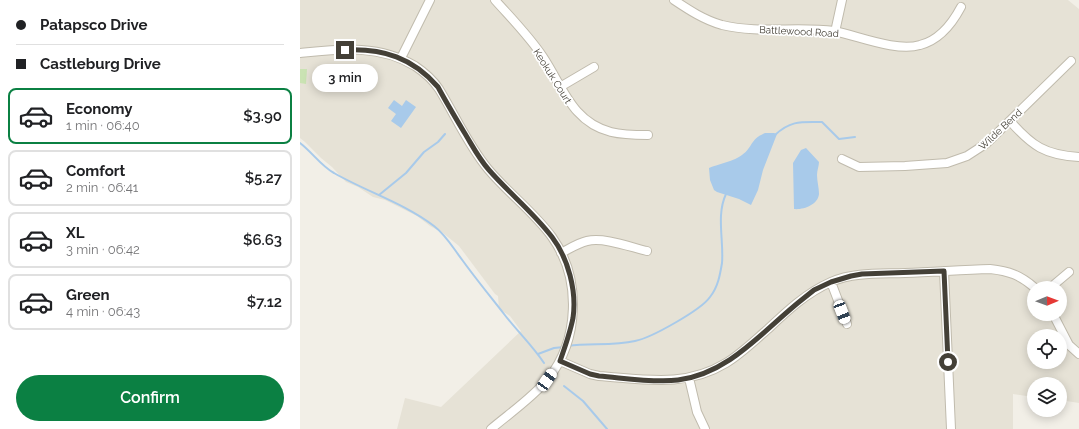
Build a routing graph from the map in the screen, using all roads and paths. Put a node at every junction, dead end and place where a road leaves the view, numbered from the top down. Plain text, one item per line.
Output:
1 (430, 0) edge
2 (496, 0) edge
3 (674, 0) edge
4 (842, 0) edge
5 (961, 7) dead end
6 (834, 32) junction
7 (300, 53) edge
8 (401, 58) junction
9 (1071, 61) dead end
10 (594, 67) dead end
11 (560, 87) junction
12 (1010, 121) junction
13 (648, 135) dead end
14 (1079, 157) edge
15 (842, 159) dead end
16 (647, 252) dead end
17 (561, 253) junction
18 (944, 271) junction
19 (1069, 272) dead end
20 (1058, 281) edge
21 (831, 282) junction
22 (1027, 282) edge
23 (1057, 321) edge
24 (847, 324) dead end
25 (1079, 354) edge
26 (560, 361) junction
27 (689, 378) junction
28 (491, 429) edge
29 (705, 429) edge
30 (951, 429) edge

1 - 8 street
2 - 11 street, Keokuk Court
3 - 6 street, Battlewood Road
4 - 6 street
5 - 6 street, Battlewood Road
7 - 8 street
8 - 17 street
9 - 12 street, Wilde Bend
10 - 11 street
11 - 13 street, Keokuk Court
12 - 14 street
12 - 15 street, Wilde Bend
16 - 17 street
17 - 26 street
18 - 21 street
18 - 22 street
18 - 30 street
19 - 20 street
21 - 24 street
21 - 27 street
23 - 25 street
26 - 27 street
26 - 28 street
27 - 29 street

